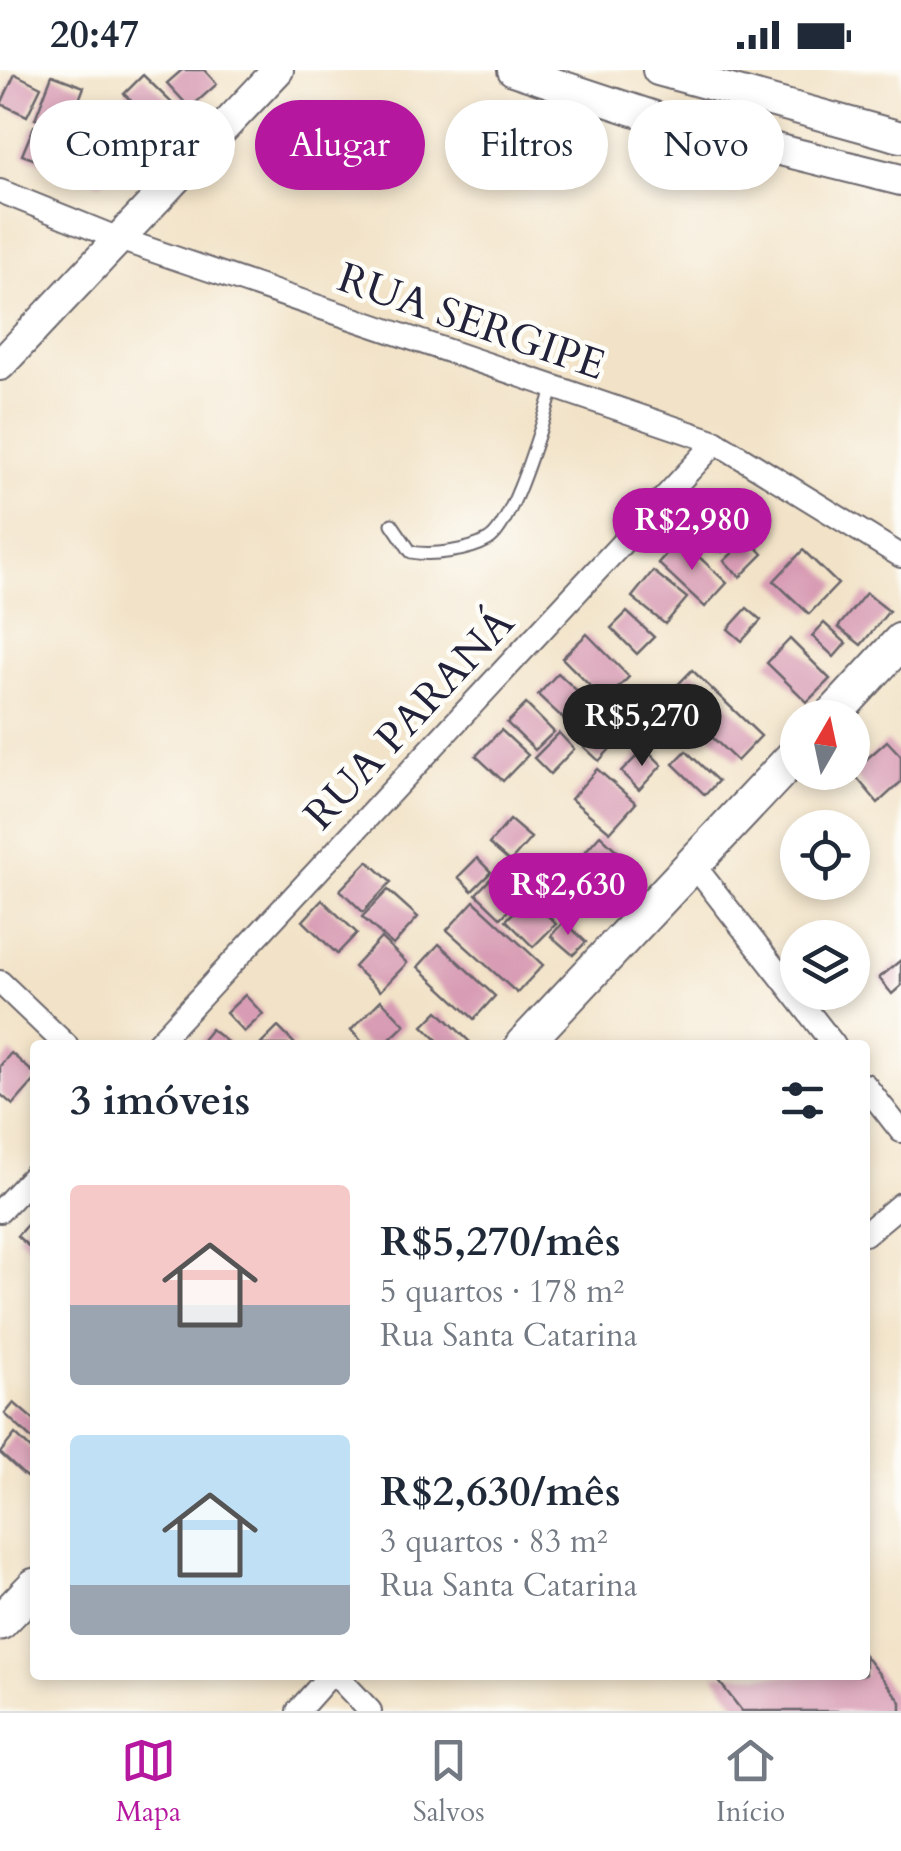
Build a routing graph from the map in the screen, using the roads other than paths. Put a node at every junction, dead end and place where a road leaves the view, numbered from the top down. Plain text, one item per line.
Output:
1 (278, 70) edge
2 (512, 70) edge
3 (658, 70) edge
4 (901, 137) edge
5 (901, 180) edge
6 (0, 191) edge
7 (119, 240) junction
8 (0, 365) edge
9 (554, 387) junction
10 (716, 442) junction
11 (392, 524) dead end
12 (901, 556) edge
13 (901, 641) edge
14 (847, 700) edge
15 (780, 771) edge
16 (693, 864) junction
17 (0, 982) edge
18 (61, 1040) edge
19 (161, 1040) edge
20 (528, 1040) edge
21 (830, 1040) edge
22 (870, 1091) edge
23 (901, 1131) edge
24 (30, 1179) edge
25 (901, 1204) edge
26 (0, 1210) edge
27 (870, 1230) edge
28 (30, 1591) edge
29 (0, 1622) edge
30 (328, 1680) edge
31 (338, 1680) edge
32 (298, 1711) edge
33 (370, 1711) edge

1 - 7 street
2 - 5 street
3 - 4 street
6 - 7 street, RUA SERGIPE
7 - 8 street
7 - 9 street, RUA SERGIPE
9 - 10 street, RUA SERGIPE
9 - 11 lane
10 - 12 street, RUA SERGIPE
10 - 19 street, RUA PARANÁ
13 - 14 main road
15 - 16 main road
16 - 20 main road
16 - 21 street
17 - 18 street
22 - 23 street
24 - 26 street
25 - 27 street
28 - 29 main road
30 - 32 street
31 - 33 street

